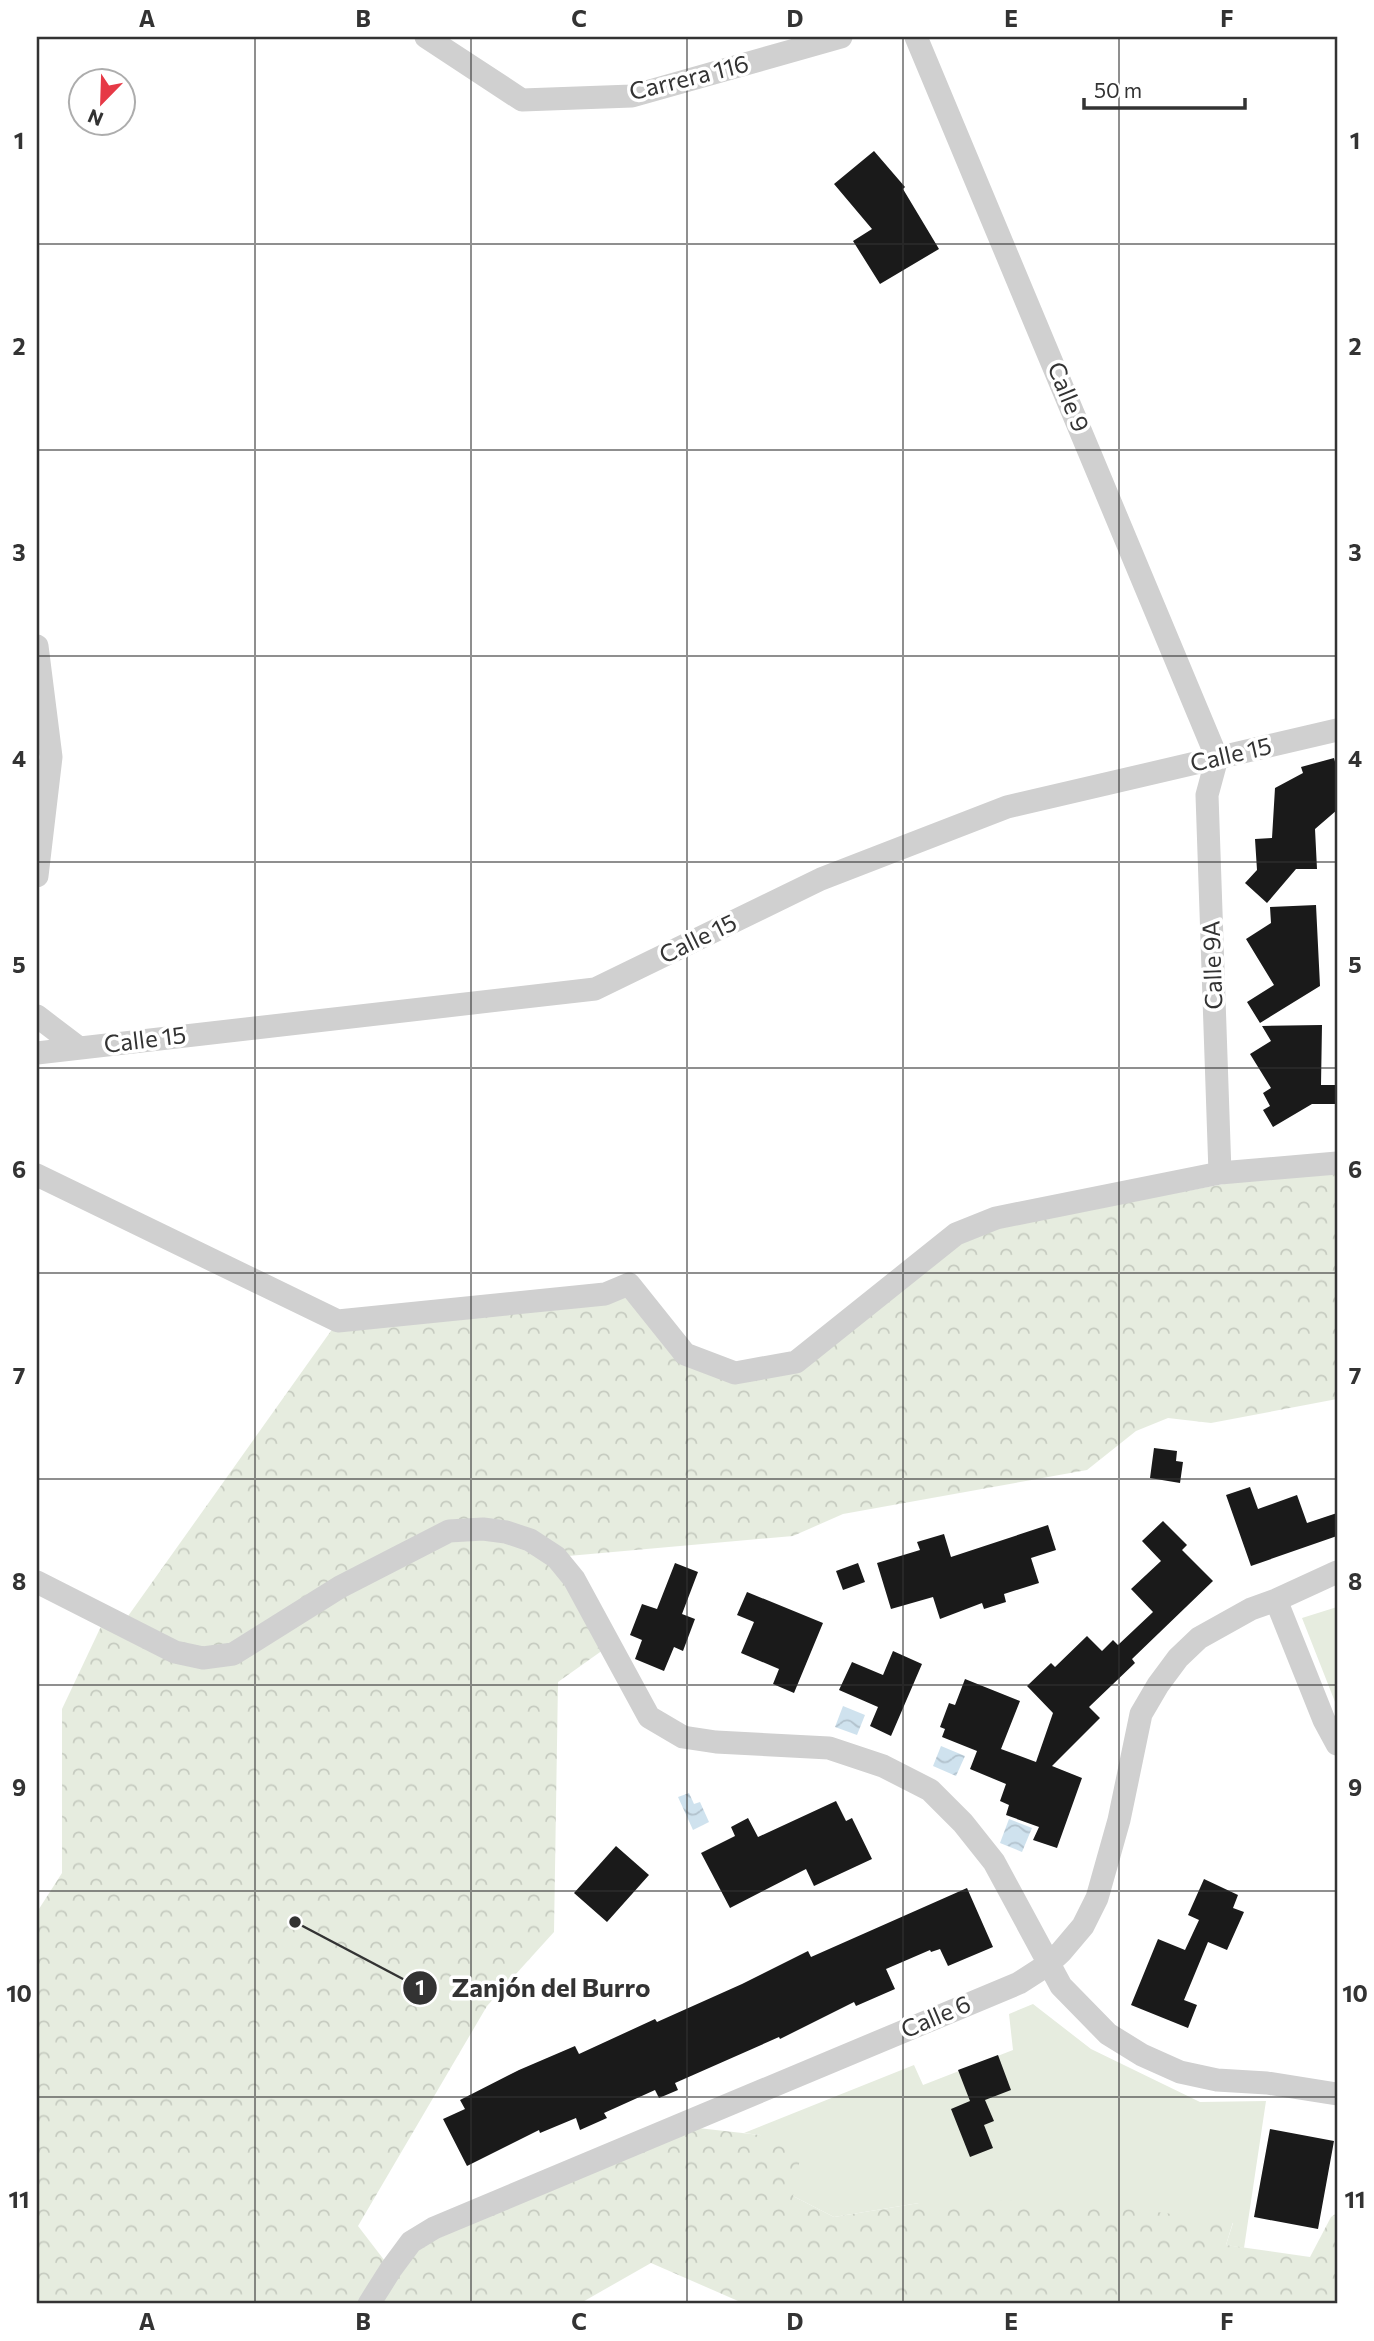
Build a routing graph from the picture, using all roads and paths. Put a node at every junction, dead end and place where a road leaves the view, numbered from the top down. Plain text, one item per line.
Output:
1 (426, 37) edge
2 (841, 37) edge
3 (916, 37) edge
4 (37, 646) edge
5 (1337, 730) edge
6 (1217, 758) junction
7 (37, 876) edge
8 (37, 1016) edge
9 (79, 1048) junction
10 (37, 1053) edge
11 (1337, 1163) edge
12 (1220, 1173) junction
13 (37, 1175) edge
14 (1337, 1572) edge
15 (37, 1582) edge
16 (1276, 1600) junction
17 (1337, 1744) edge
18 (1047, 1965) junction
19 (1337, 2094) edge
20 (369, 2304) edge

1 - 2 street, Carrera 116
3 - 6 street, Calle 9
4 - 7 street
5 - 6 street, Calle 15
6 - 9 street, Calle 15
6 - 12 street, Calle 9A
8 - 9 street
9 - 10 street, Calle 15
11 - 12 street
12 - 13 street
14 - 16 street, Calle 6
15 - 18 street
16 - 17 street
16 - 18 street, Calle 6
18 - 19 street
18 - 20 street, Calle 6

